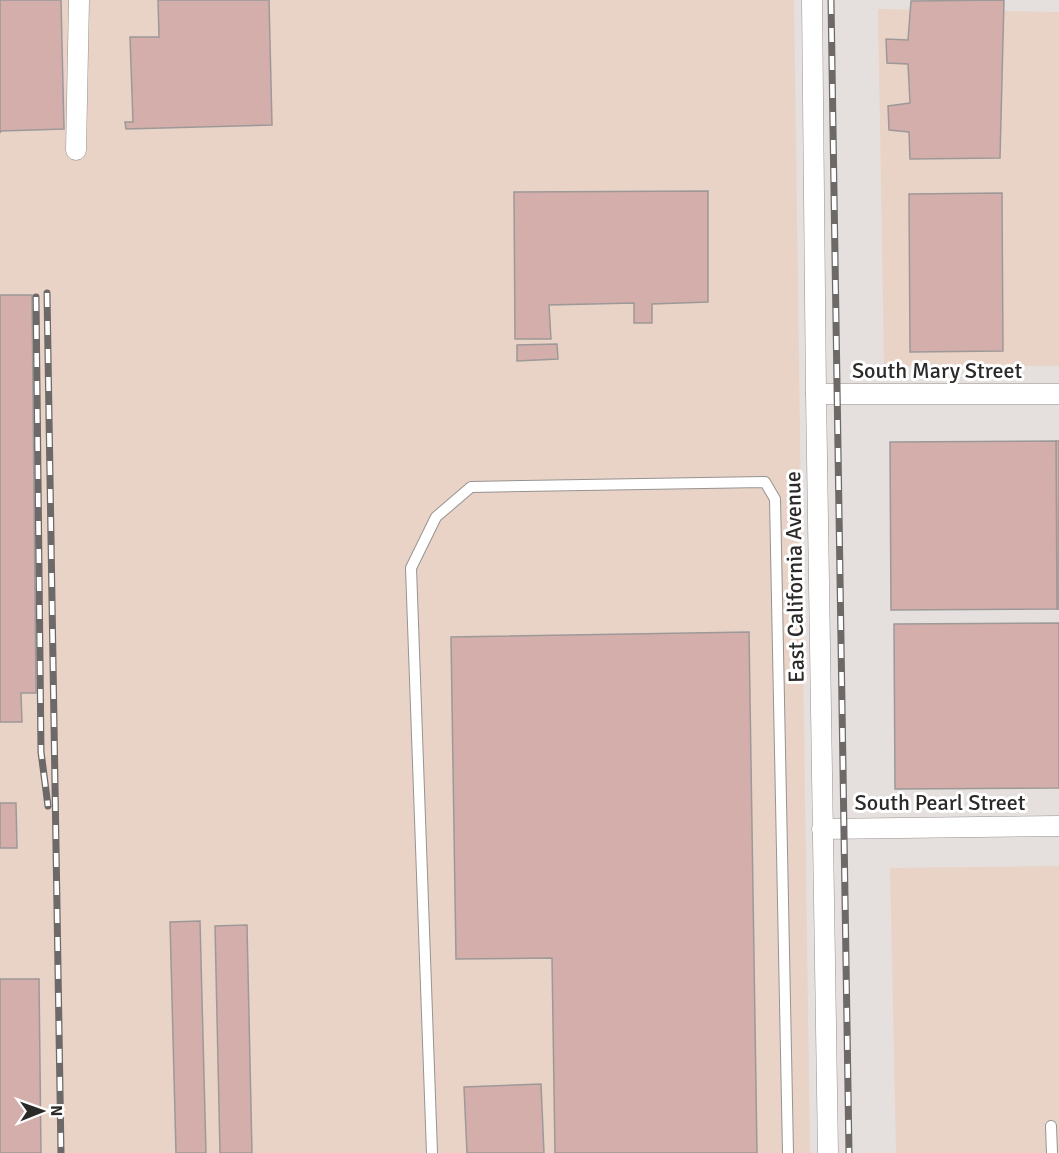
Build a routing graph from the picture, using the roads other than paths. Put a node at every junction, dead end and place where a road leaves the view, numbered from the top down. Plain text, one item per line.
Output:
1 (79, 0) edge
2 (812, 0) edge
3 (76, 150) dead end
4 (816, 394) junction
5 (1059, 394) edge
6 (1059, 825) edge
7 (822, 829) junction
8 (1051, 1125) dead end
9 (432, 1153) edge
10 (789, 1153) edge
11 (828, 1153) edge
12 (1052, 1153) edge

1 - 3 street
2 - 4 street, East California Avenue
4 - 5 street, South Mary Street
4 - 7 street, East California Avenue
6 - 7 street, South Pearl Street
7 - 11 street, East California Avenue
8 - 12 lane
9 - 10 lane

